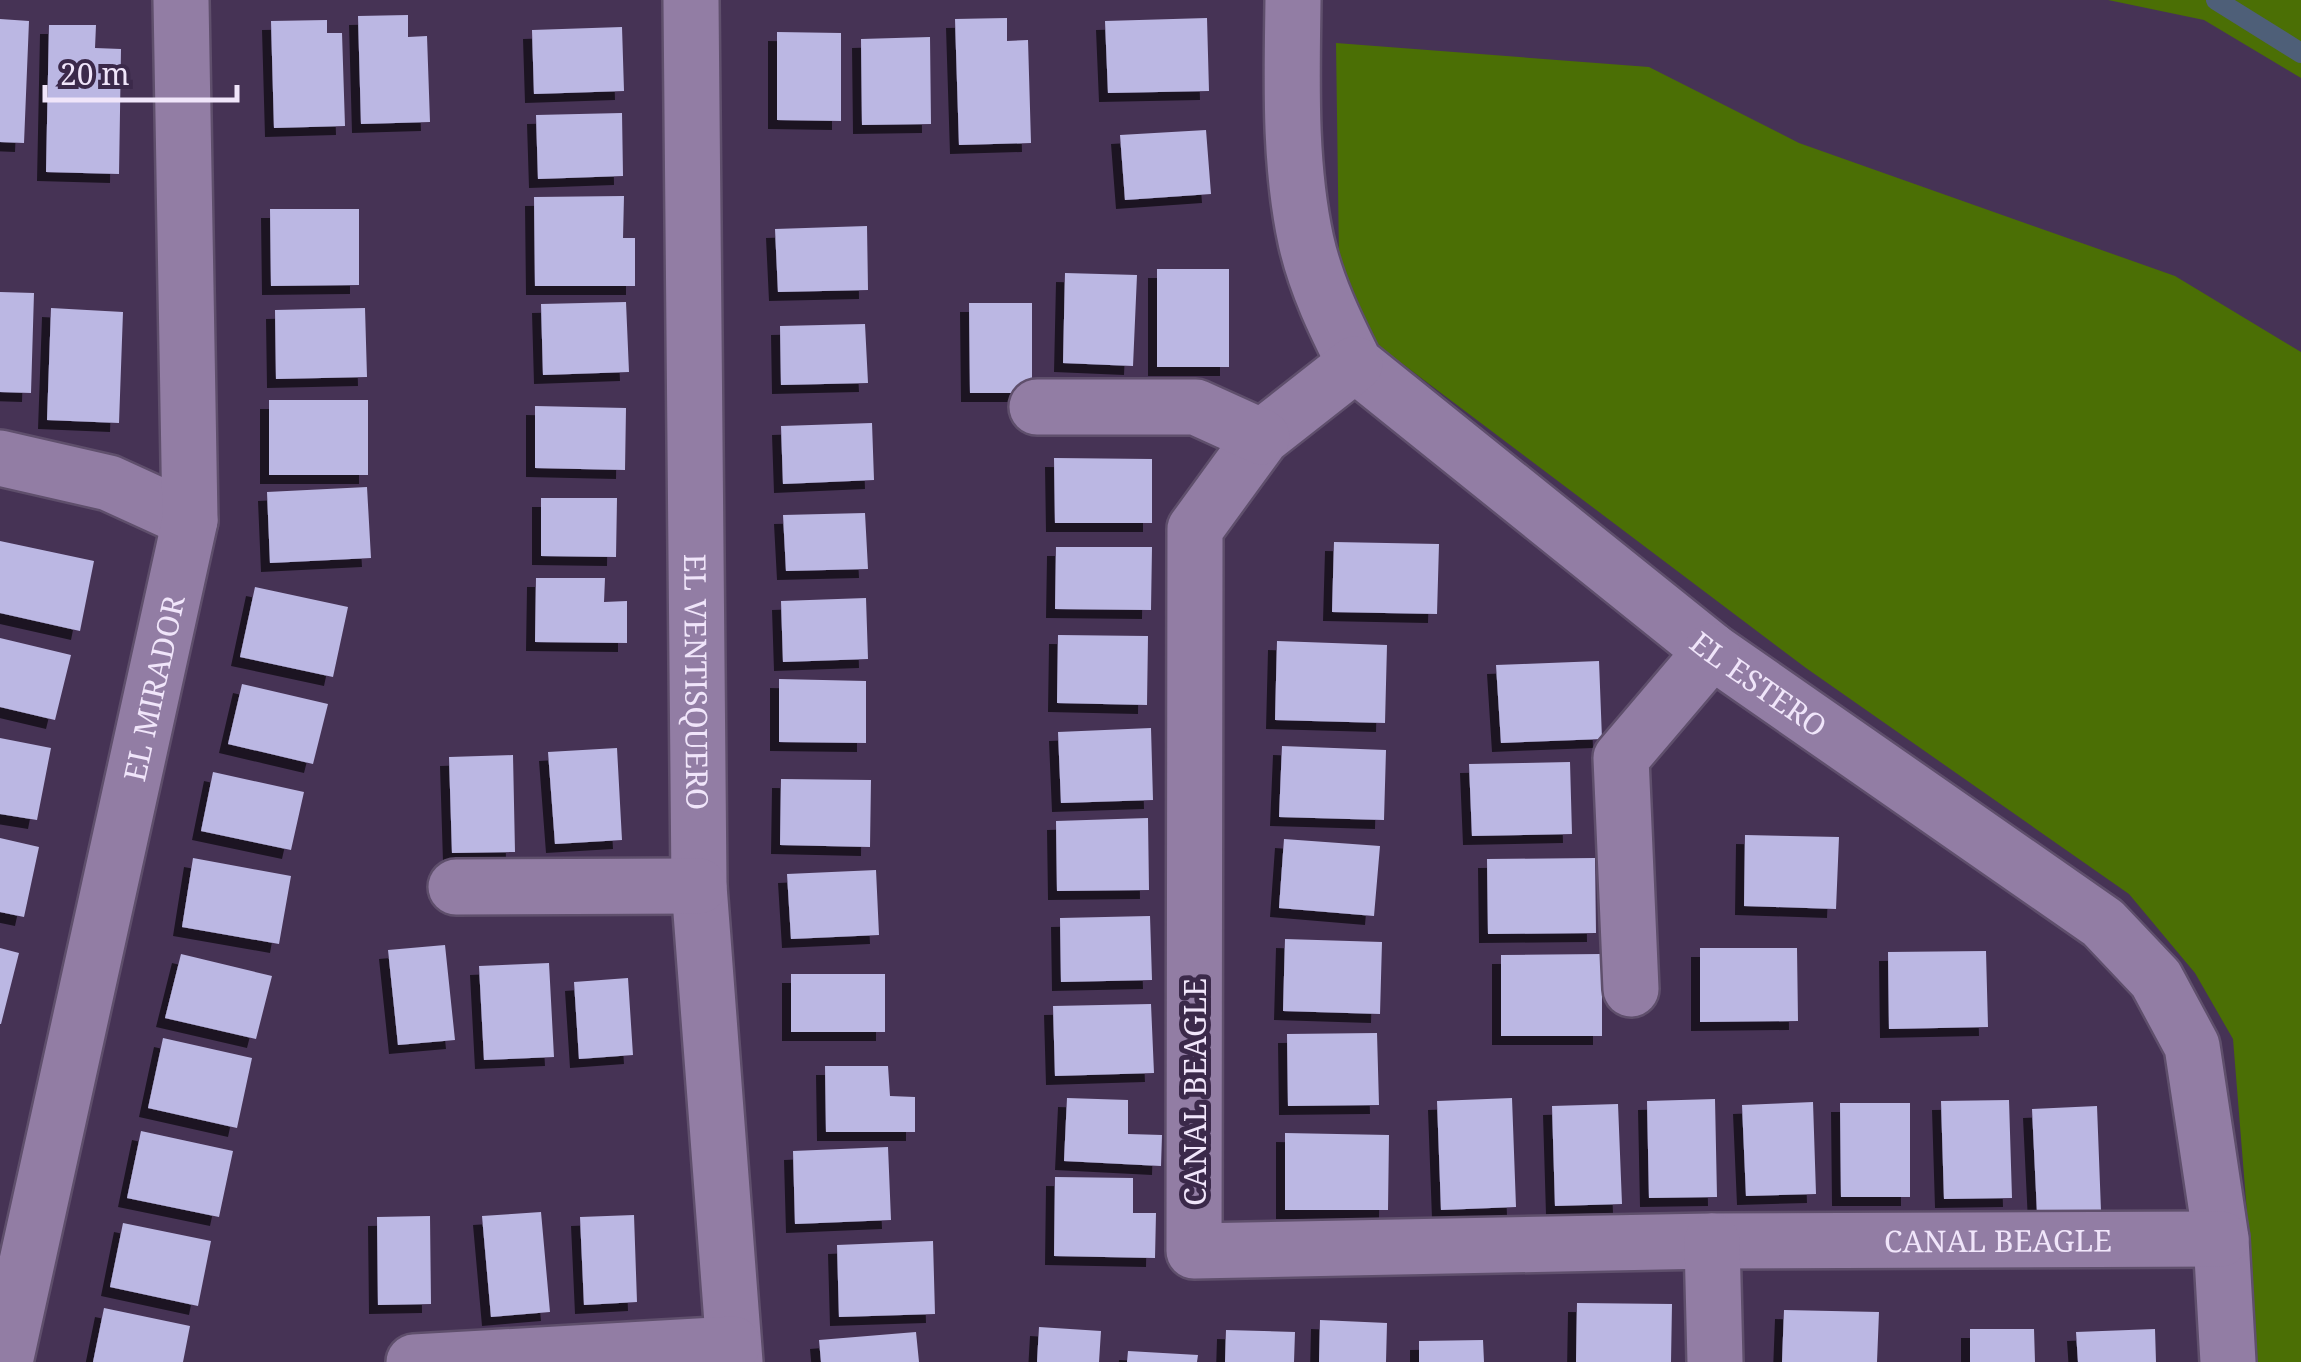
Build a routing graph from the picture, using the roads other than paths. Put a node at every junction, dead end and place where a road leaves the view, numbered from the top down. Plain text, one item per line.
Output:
1 (181, 0) edge
2 (691, 0) edge
3 (1293, 0) edge
4 (1355, 364) junction
5 (1037, 407) dead end
6 (1262, 437) junction
7 (0, 458) edge
8 (190, 520) junction
9 (1712, 651) junction
10 (698, 886) junction
11 (456, 888) dead end
12 (1632, 989) dead end
13 (2222, 1239) junction
14 (1712, 1241) junction
15 (734, 1353) edge
16 (5, 1362) edge
17 (414, 1362) edge
18 (1715, 1362) edge
19 (2228, 1362) edge

1 - 8 street, EL MIRADOR
2 - 10 street, EL VENTISQUERO
3 - 4 street, EL ESTERO
4 - 6 street, CANAL BEAGLE
4 - 9 street, EL ESTERO
5 - 6 street
6 - 14 street, CANAL BEAGLE
7 - 8 street
8 - 16 street, EL MIRADOR
9 - 12 street
9 - 13 street, EL ESTERO
10 - 11 street
10 - 15 street, EL VENTISQUERO
13 - 14 street, CANAL BEAGLE
13 - 19 street, EL ESTERO
14 - 18 street
15 - 17 street

